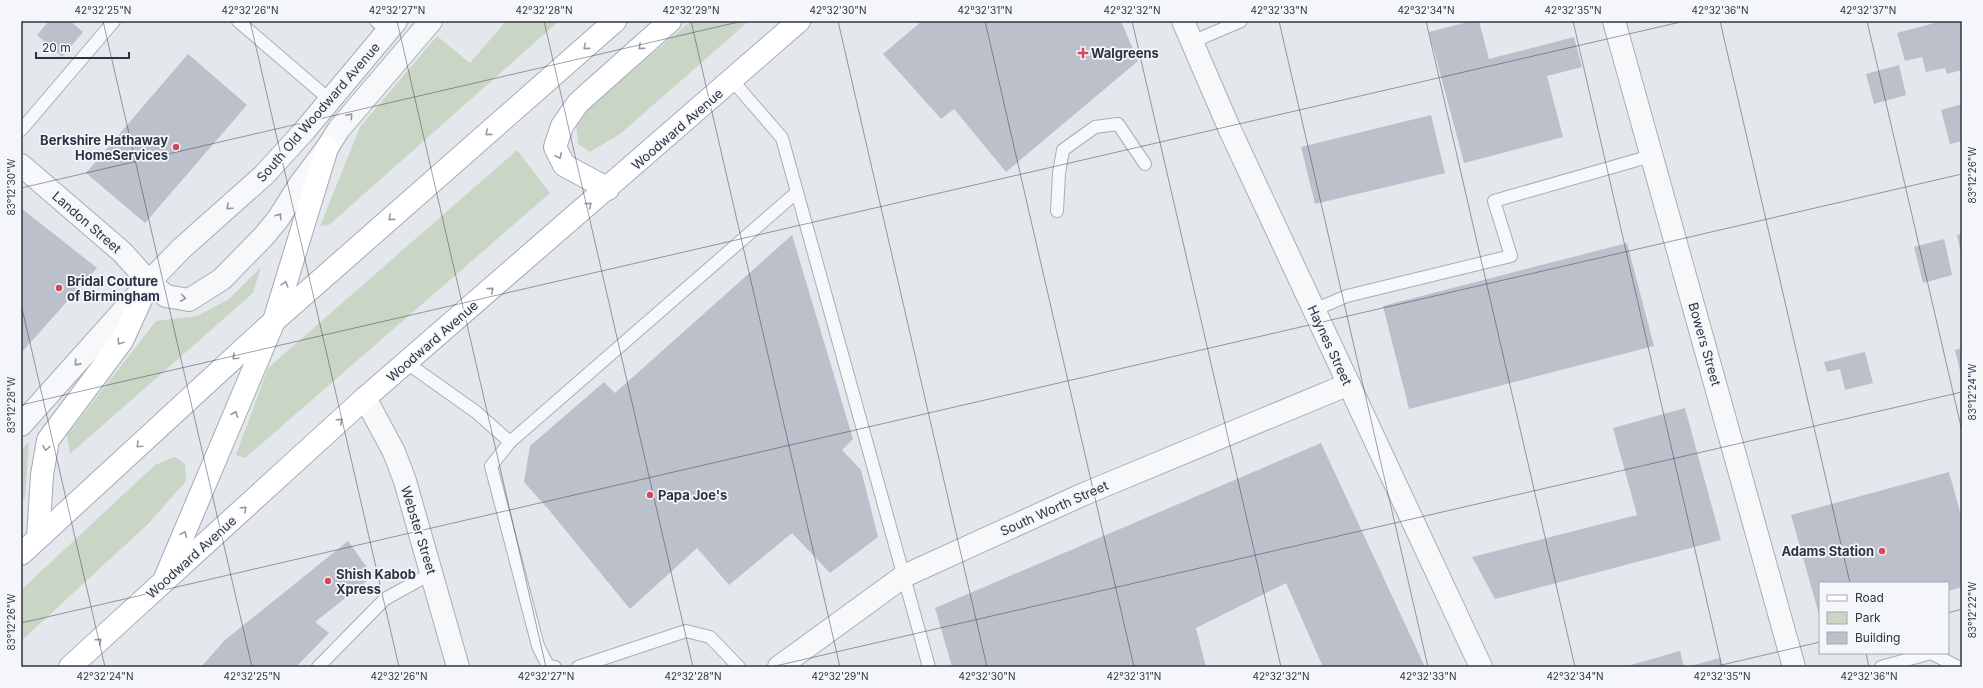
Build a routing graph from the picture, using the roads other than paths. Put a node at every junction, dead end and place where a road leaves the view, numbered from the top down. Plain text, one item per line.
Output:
1 (114, 21) edge
2 (238, 21) edge
3 (431, 21) edge
4 (615, 21) edge
5 (670, 21) edge
6 (799, 21) edge
7 (1183, 21) edge
8 (1241, 21) edge
9 (1614, 21) edge
10 (387, 24) edge
11 (1192, 42) junction
12 (732, 80) junction
13 (330, 100) junction
14 (21, 130) edge
15 (327, 148) junction
16 (1651, 156) junction
17 (21, 164) edge
18 (1145, 164) dead end
19 (608, 189) junction
20 (797, 192) junction
21 (1057, 211) dead end
22 (149, 282) junction
23 (1314, 310) junction
24 (274, 321) junction
25 (407, 363) junction
26 (1349, 384) junction
27 (365, 398) junction
28 (21, 425) edge
29 (510, 442) junction
30 (38, 538) junction
31 (21, 554) edge
32 (432, 573) junction
33 (904, 576) junction
34 (163, 582) junction
35 (1927, 654) edge
36 (1933, 654) edge
37 (70, 667) edge
38 (318, 667) edge
39 (458, 667) edge
40 (555, 667) edge
41 (578, 667) edge
42 (739, 667) edge
43 (779, 667) edge
44 (928, 667) edge
45 (1481, 667) edge
46 (1794, 667) edge
47 (1881, 667) edge
48 (1958, 667) edge

1 - 14 lane
2 - 13 lane
15 -> 3 street, South Old Woodward Avenue
4 -> 24 main road
5 -> 19 main road
6 - 12 main road, Woodward Avenue
7 - 11 street, Haynes Street
8 - 11 lane
9 - 16 street, Bowers Street
10 - 13 street, South Old Woodward Avenue
11 - 23 street, Haynes Street
12 - 19 main road, Woodward Avenue
12 - 20 lane
13 -> 22 street, South Old Woodward Avenue
22 -> 15 street, South Old Woodward Avenue
24 -> 15 main road
16 - 23 lane
16 - 46 street, Bowers Street
17 - 22 street, Landon Street
18 - 21 lane
25 -> 19 main road, Woodward Avenue
20 - 29 lane
20 - 33 lane
22 -> 28 street, South Old Woodward Avenue
22 -> 30 main road
23 - 26 street, Haynes Street
24 -> 30 main road
34 -> 24 main road
25 - 27 main road, Woodward Avenue
25 - 29 lane
26 - 33 street, South Worth Street
26 - 45 street, Haynes Street
27 - 32 street, Webster Street
34 -> 27 main road, Woodward Avenue
29 - 40 lane
30 - 31 main road
32 - 38 lane
32 - 39 street, Webster Street
33 - 43 street, South Worth Street
33 - 44 lane
37 -> 34 main road, Woodward Avenue
35 - 47 lane
36 - 48 lane
41 - 42 lane

